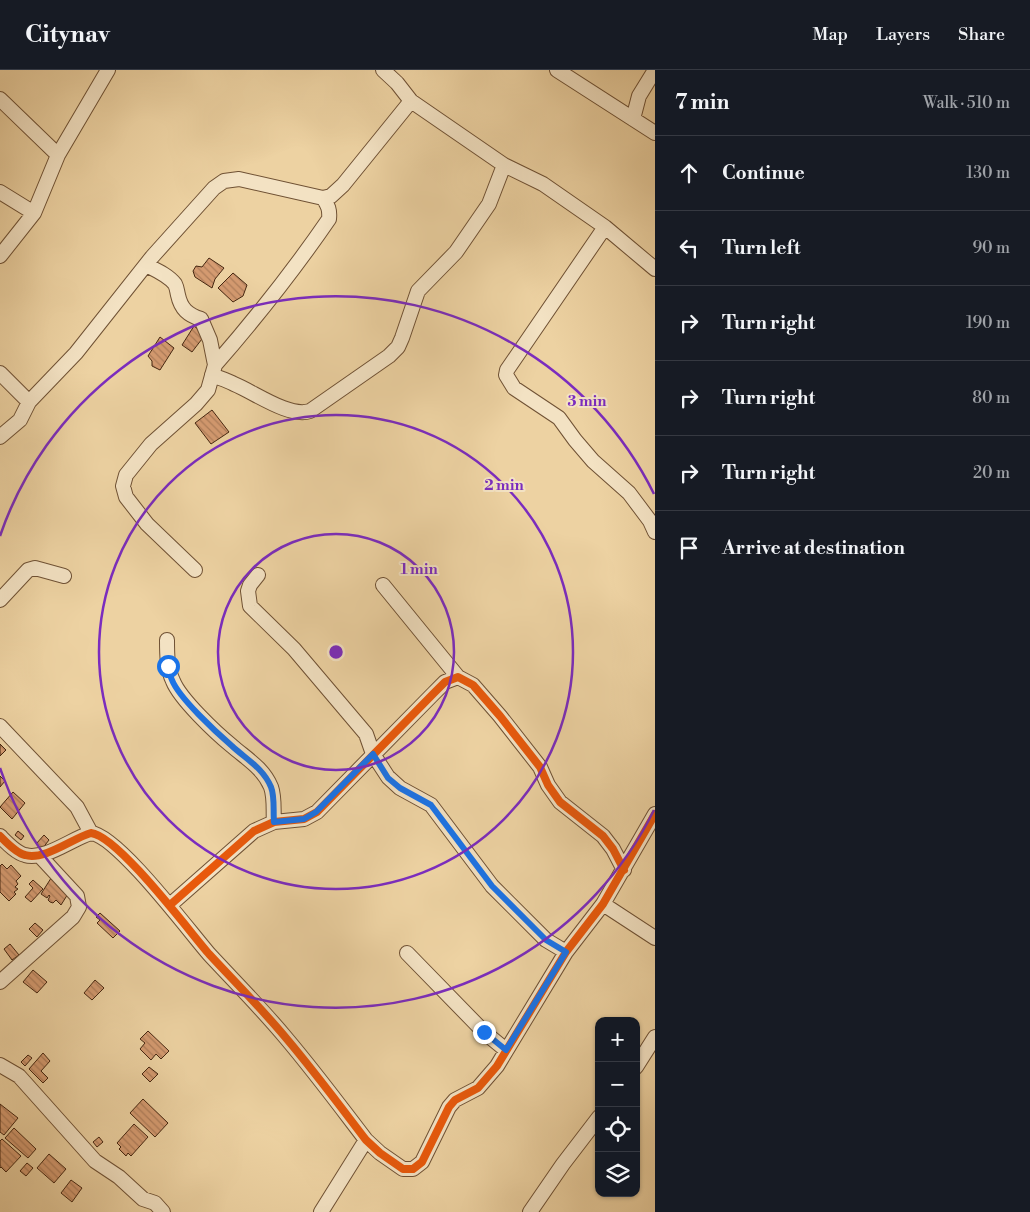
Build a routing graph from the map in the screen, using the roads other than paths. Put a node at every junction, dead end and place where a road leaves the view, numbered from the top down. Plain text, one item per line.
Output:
1 (108, 70) edge
2 (383, 70) edge
3 (557, 70) edge
4 (655, 70) edge
5 (0, 99) edge
6 (411, 101) junction
7 (632, 119) junction
8 (655, 133) edge
9 (58, 155) junction
10 (504, 165) junction
11 (0, 192) edge
12 (322, 198) junction
13 (34, 213) junction
14 (604, 227) junction
15 (0, 256) edge
16 (146, 265) junction
17 (655, 269) edge
18 (213, 370) junction
19 (0, 373) edge
20 (29, 402) junction
21 (0, 437) edge
22 (655, 532) edge
23 (195, 570) dead end
24 (258, 575) dead end
25 (64, 576) dead end
26 (383, 585) dead end
27 (0, 600) edge
28 (167, 640) dead end
29 (458, 678) junction
30 (0, 726) edge
31 (373, 754) junction
32 (655, 814) edge
33 (274, 822) junction
34 (91, 833) junction
35 (0, 836) edge
36 (39, 855) junction
37 (624, 870) junction
38 (603, 904) junction
39 (170, 905) junction
40 (655, 938) edge
41 (566, 952) junction
42 (407, 953) dead end
43 (0, 982) edge
44 (655, 1036) edge
45 (506, 1050) junction
46 (639, 1062) edge
47 (0, 1065) edge
48 (595, 1122) edge
49 (366, 1140) junction
50 (163, 1212) edge
51 (322, 1212) edge
52 (530, 1212) edge

1 - 9 street
2 - 6 street
3 - 7 street
4 - 7 street
5 - 9 street
6 - 10 street
6 - 12 street
7 - 8 street
9 - 13 street
10 - 14 street
10 - 18 street
11 - 13 street
12 - 16 street
12 - 18 street
13 - 15 street
14 - 17 street
14 - 22 street
16 - 18 street
16 - 20 street
18 - 23 street
19 - 20 street
20 - 21 street
24 - 31 street
25 - 27 street
26 - 29 street
28 - 33 street
29 - 31 street
29 - 37 street
30 - 34 street
31 - 33 street
31 - 41 street
32 - 37 street
33 - 39 street
34 - 36 street
34 - 39 street
35 - 36 street
36 - 43 street
37 - 38 street
38 - 40 street
38 - 41 street
39 - 49 street
41 - 45 street
42 - 45 street
44 - 46 street
45 - 49 street
47 - 50 street
48 - 52 street
49 - 51 street

